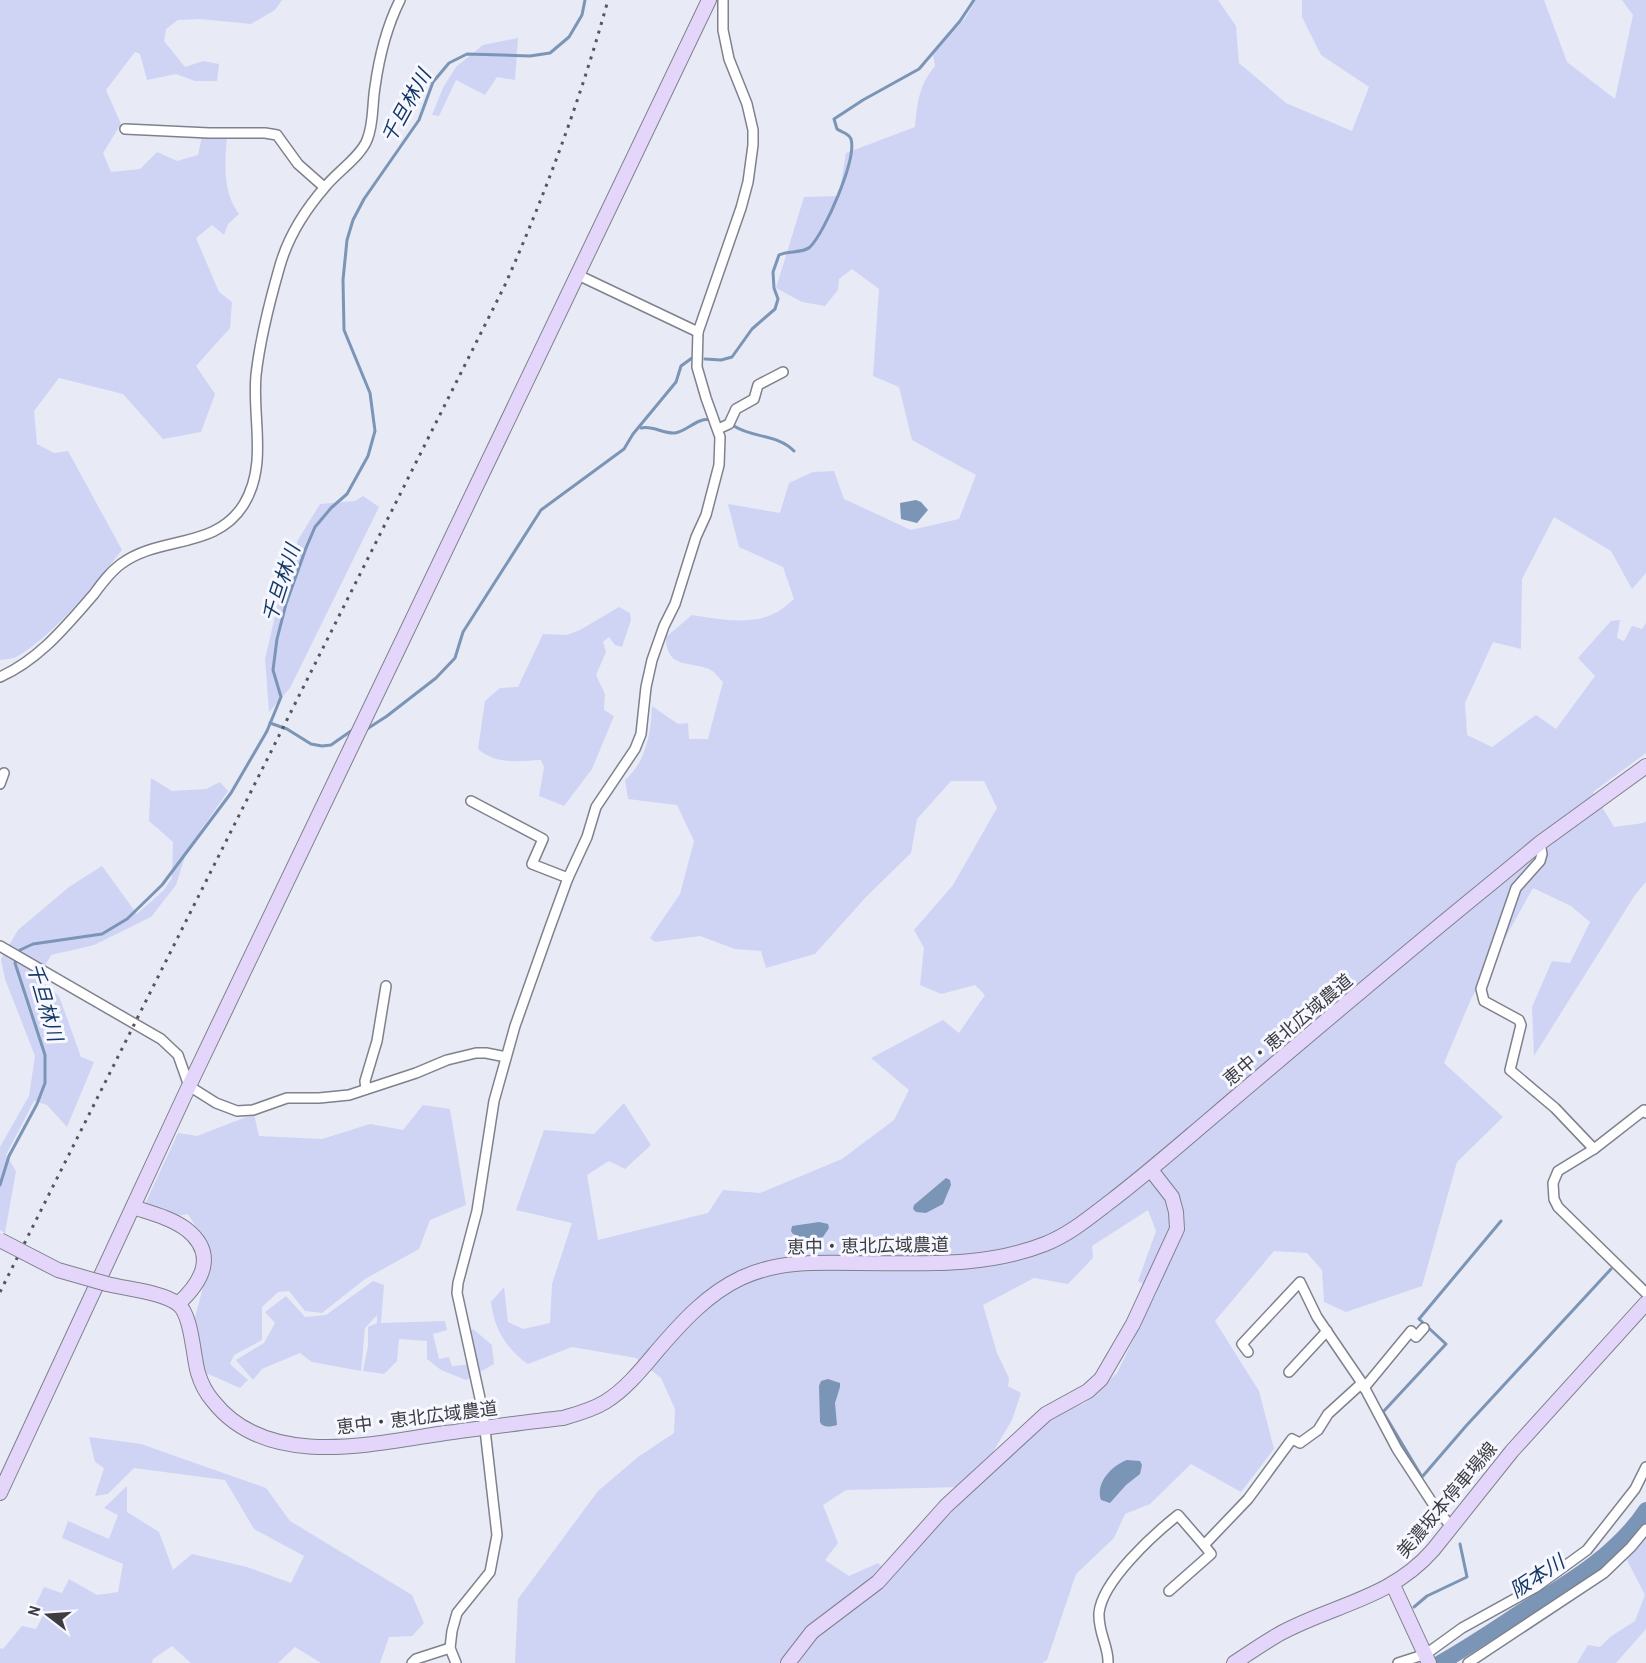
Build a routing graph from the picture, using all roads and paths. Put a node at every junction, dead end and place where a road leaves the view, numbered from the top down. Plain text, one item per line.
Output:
1 (400, 0) edge
2 (709, 0) edge
3 (723, 0) edge
4 (125, 129) dead end
5 (324, 187) junction
6 (578, 275) junction
7 (698, 332) junction
8 (783, 372) dead end
9 (718, 429) junction
10 (0, 677) edge
11 (1646, 766) edge
12 (4, 772) dead end
13 (0, 784) edge
14 (471, 801) dead end
15 (1540, 843) junction
16 (568, 879) junction
17 (0, 946) edge
18 (386, 986) dead end
19 (506, 1057) junction
20 (189, 1086) junction
21 (366, 1089) junction
22 (1646, 1113) edge
23 (1594, 1149) junction
24 (1151, 1170) junction
25 (134, 1207) junction
26 (0, 1240) edge
27 (1646, 1293) edge
28 (1646, 1303) edge
29 (178, 1304) junction
30 (1424, 1328) dead end
31 (1327, 1331) junction
32 (1248, 1352) dead end
33 (1288, 1372) dead end
34 (1363, 1386) junction
35 (484, 1428) junction
36 (1646, 1467) edge
37 (0, 1493) edge
38 (1451, 1526) junction
39 (1646, 1528) edge
40 (1204, 1545) junction
41 (1393, 1585) junction
42 (1169, 1591) dead end
43 (450, 1648) junction
44 (1427, 1658) edge
45 (412, 1663) edge
46 (456, 1663) edge
47 (788, 1663) edge
48 (1108, 1663) edge
49 (1234, 1663) edge
50 (1398, 1663) edge
51 (1468, 1663) edge

1 - 5 street
2 - 6 street
3 - 7 street
4 - 5 street
5 - 10 street
6 - 7 street
6 - 20 street
7 - 9 street
8 - 9 street
9 - 16 street
11 - 15 street, 恵中・恵北広域農道
12 - 13 street
14 - 16 street
15 - 23 street
15 - 24 street, 恵中・恵北広域農道
16 - 19 street
17 - 20 street
18 - 21 street
19 - 21 street
19 - 35 street
20 - 21 street
20 - 25 street
22 - 23 street
23 - 27 street
24 - 35 street, 恵中・恵北広域農道
24 - 47 street
25 - 29 street
25 - 37 street
26 - 29 street, bridge
28 - 38 street, 美濃坂本停車場線
29 - 35 street, 恵中・恵北広域農道
30 - 34 street
31 - 32 street
31 - 33 street
31 - 34 street
34 - 38 street
34 - 40 street
35 - 43 street
36 - 44 street
38 - 41 street, 美濃坂本停車場線
39 - 51 street
40 - 42 street
40 - 48 street
41 - 44 street
41 - 49 street, 美濃坂本停車場線
43 - 45 street
43 - 46 street
44 - 50 street

